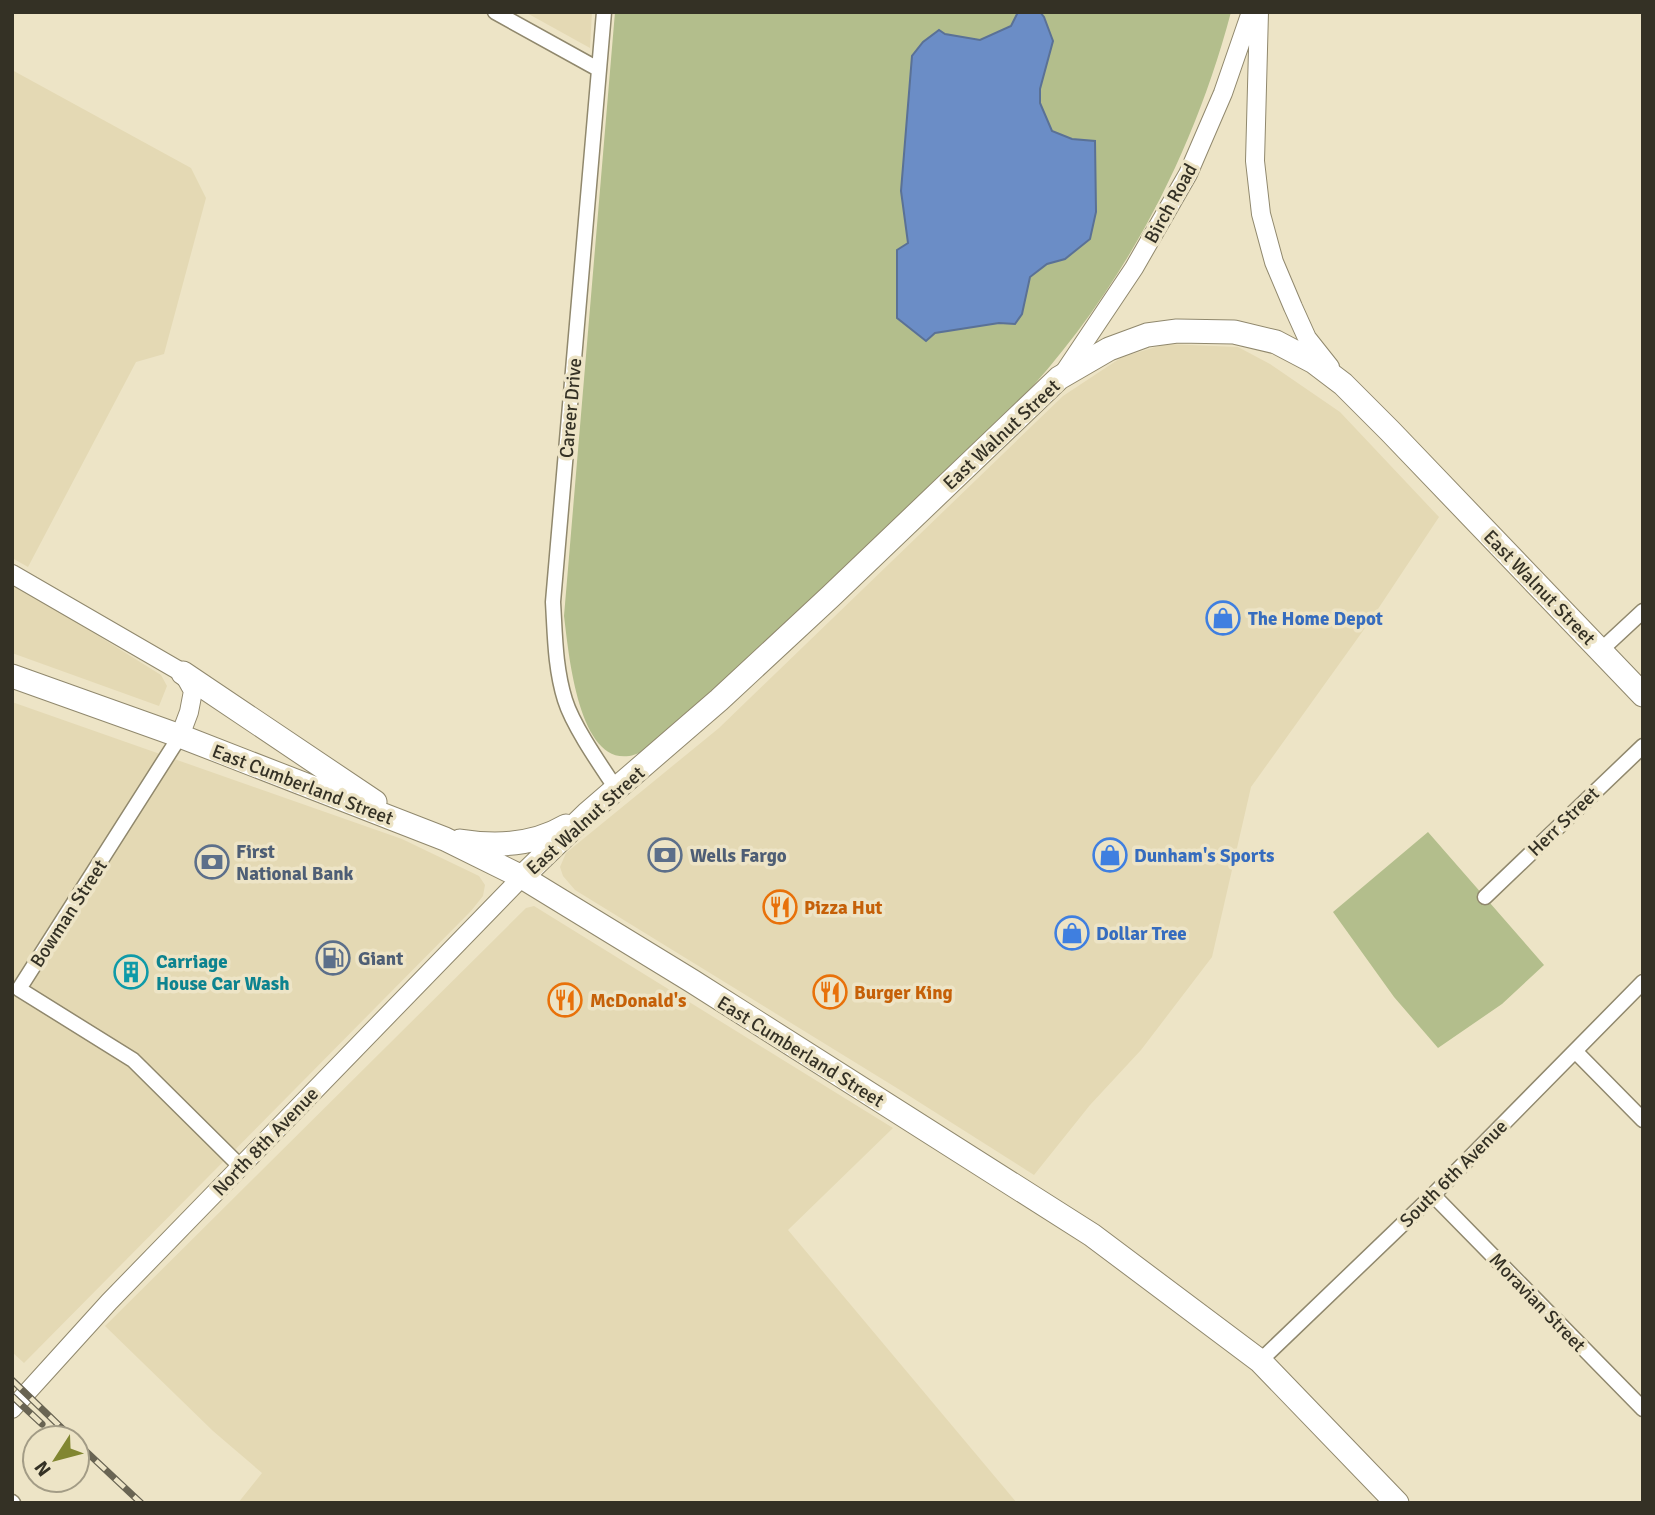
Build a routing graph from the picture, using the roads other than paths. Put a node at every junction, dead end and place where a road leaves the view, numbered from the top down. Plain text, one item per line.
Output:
1 (495, 12) edge
2 (604, 12) edge
3 (1251, 12) edge
4 (1259, 12) edge
5 (598, 69) junction
6 (1059, 378) junction
7 (1343, 384) junction
8 (12, 574) edge
9 (1643, 611) edge
10 (1601, 650) junction
11 (183, 673) junction
12 (12, 676) edge
13 (1643, 695) edge
14 (180, 736) junction
15 (1643, 746) edge
16 (617, 789) junction
17 (587, 814) junction
18 (410, 825) junction
19 (445, 839) junction
20 (522, 877) junction
21 (1485, 897) dead end
22 (1643, 982) edge
23 (1575, 1051) junction
24 (1643, 1121) edge
25 (241, 1167) junction
26 (1433, 1195) junction
27 (1260, 1361) junction
28 (12, 1409) edge
29 (1643, 1409) edge
30 (1397, 1503) edge

1 - 5 street
2 - 5 street, Career Drive
3 - 6 street, Birch Road
4 - 7 street
5 - 16 street, Career Drive
6 - 7 highway, East Walnut Street
6 - 16 highway, East Walnut Street
7 - 10 highway, East Walnut Street
8 - 11 street
9 - 10 street
10 - 13 highway, East Walnut Street
11 - 14 street
11 - 18 highway
12 - 14 highway, East Cumberland Street
14 - 18 highway, East Cumberland Street
14 - 25 street, Bowman Street
15 - 21 street, Herr Street
16 - 17 highway, East Walnut Street
17 - 19 highway
17 - 20 highway, East Walnut Street
18 - 19 highway, East Cumberland Street
19 - 20 highway, East Cumberland Street
20 - 25 street, North 8th Avenue
20 - 27 highway, East Cumberland Street
22 - 23 street, South 6th Avenue
23 - 24 street
23 - 26 street, South 6th Avenue
25 - 28 street, North 8th Avenue
26 - 27 street, South 6th Avenue
26 - 29 street, Moravian Street
27 - 30 highway, East Cumberland Street

